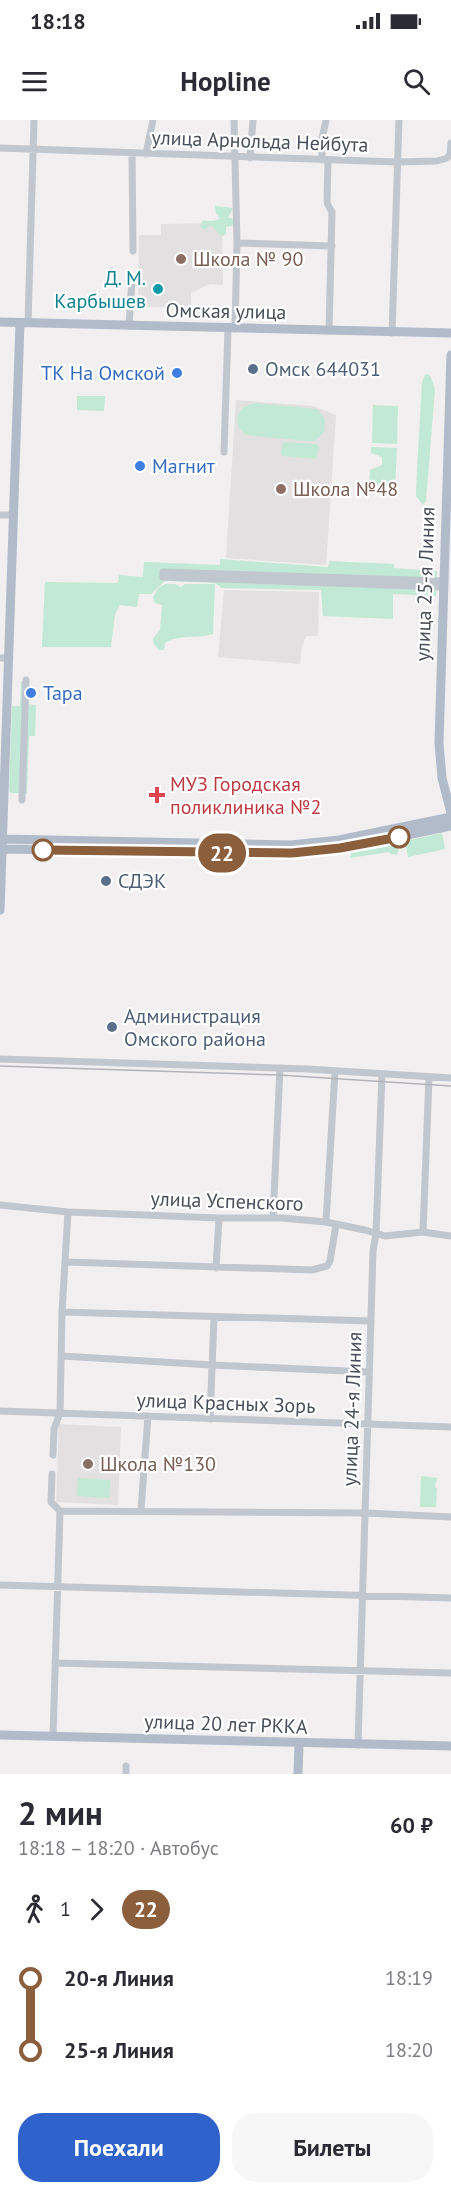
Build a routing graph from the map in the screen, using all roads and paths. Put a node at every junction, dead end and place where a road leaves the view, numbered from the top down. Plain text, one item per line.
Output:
1 (34, 120) edge
2 (153, 120) edge
3 (234, 120) edge
4 (253, 120) edge
5 (326, 120) edge
6 (399, 120) edge
7 (451, 143) edge
8 (0, 148) edge
9 (33, 149) junction
10 (132, 153) junction
11 (146, 154) junction
12 (235, 157) junction
13 (250, 158) junction
14 (325, 160) junction
15 (397, 162) junction
16 (237, 243) junction
17 (332, 246) junction
18 (133, 251) dead end
19 (132, 280) dead end
20 (0, 322) edge
21 (24, 323) junction
22 (129, 326) junction
23 (232, 329) junction
24 (329, 331) junction
25 (392, 333) junction
26 (451, 333) edge
27 (451, 356) edge
28 (224, 452) dead end
29 (0, 514) edge
30 (14, 514) junction
31 (443, 584) junction
32 (5, 658) edge
33 (26, 680) dead end
34 (22, 800) dead end
35 (451, 815) edge
36 (451, 826) edge
37 (1, 844) edge
38 (0, 910) edge
39 (0, 1059) edge
40 (280, 1068) junction
41 (335, 1071) junction
42 (382, 1074) junction
43 (429, 1077) junction
44 (451, 1078) edge
45 (0, 1205) edge
46 (68, 1212) junction
47 (219, 1218) junction
48 (273, 1218) junction
49 (326, 1222) junction
50 (336, 1225) junction
51 (423, 1232) junction
52 (376, 1234) junction
53 (451, 1236) edge
54 (66, 1262) junction
55 (216, 1268) junction
56 (62, 1311) junction
57 (214, 1317) junction
58 (371, 1321) junction
59 (62, 1356) junction
60 (212, 1365) junction
61 (369, 1371) junction
62 (0, 1411) edge
63 (60, 1413) junction
64 (148, 1416) junction
65 (210, 1419) junction
66 (368, 1424) junction
67 (451, 1427) edge
68 (53, 1455) dead end
69 (52, 1474) dead end
70 (141, 1510) junction
71 (60, 1511) junction
72 (365, 1513) junction
73 (451, 1516) edge
74 (0, 1585) edge
75 (57, 1587) junction
76 (362, 1595) junction
77 (451, 1598) edge
78 (55, 1663) junction
79 (360, 1670) junction
80 (451, 1673) edge
81 (0, 1735) edge
82 (52, 1737) junction
83 (299, 1744) junction
84 (357, 1745) junction
85 (451, 1746) edge
86 (298, 1774) edge

1 - 9 street
2 - 11 street
3 - 12 street
4 - 13 street
5 - 14 street
6 - 15 street
7 - 15 street, улица Арнольда Нейбута
8 - 9 street, улица Арнольда Нейбута
9 - 10 street, улица Арнольда Нейбута
9 - 21 street
10 - 11 street, улица Арнольда Нейбута
10 - 18 street
11 - 12 street, улица Арнольда Нейбута
12 - 13 street, улица Арнольда Нейбута
12 - 16 street
13 - 14 street, улица Арнольда Нейбута
14 - 15 street, улица Арнольда Нейбута
14 - 17 street
15 - 25 street
16 - 17 street
16 - 23 street
17 - 24 street
19 - 22 street
20 - 21 main road, Омская улица
21 - 22 main road, Омская улица
21 - 30 main road
22 - 23 main road, Омская улица
23 - 24 main road, Омская улица
23 - 28 street
24 - 25 main road, Омская улица
25 - 26 main road, Омская улица
27 - 31 main road, улица 25-я Линия
29 - 30 street
30 - 32 main road
31 - 31 street
31 - 35 main road, улица 25-я Линия
32 - 37 main road
33 - 34 street
35 - 37 main road
36 - 37 main road
37 - 38 main road
39 - 40 street
40 - 41 street
40 - 48 street
41 - 42 street
41 - 49 street
42 - 43 street
42 - 52 street, улица 24-я Линия
43 - 44 street
43 - 51 street
45 - 46 street, улица Успенского
46 - 47 street, улица Успенского
46 - 54 street
47 - 48 street, улица Успенского
47 - 55 street
48 - 49 street, улица Успенского
49 - 50 street, улица Успенского
50 - 52 street, улица Успенского
50 - 55 street
51 - 52 street, улица Успенского
51 - 53 street, улица Успенского
52 - 58 street, улица 24-я Линия
54 - 55 street
54 - 56 street
56 - 57 street
56 - 59 street
57 - 58 street
57 - 60 street
58 - 61 street, улица 24-я Линия
59 - 60 street
59 - 63 street
60 - 61 street
60 - 65 street
61 - 66 street, улица 24-я Линия
62 - 63 street, улица Красных Зорь
63 - 64 street, улица Красных Зорь
63 - 68 street
64 - 65 street, улица Красных Зорь
64 - 70 street
65 - 66 street, улица Красных Зорь
66 - 67 street, улица Красных Зорь
66 - 72 street, улица 24-я Линия
69 - 71 street
70 - 71 street
70 - 72 street
71 - 75 street
72 - 73 street
72 - 76 street, улица 24-я Линия
74 - 75 street
75 - 76 street
75 - 78 street
76 - 77 street
76 - 79 street, улица 24-я Линия
78 - 79 street
78 - 82 street
79 - 80 street
79 - 84 street, улица 24-я Линия
81 - 82 main road, улица 20 лет РККА
82 - 83 main road, улица 20 лет РККА
83 - 84 main road, улица 20 лет РККА
83 - 86 main road
84 - 85 main road, улица 20 лет РККА

